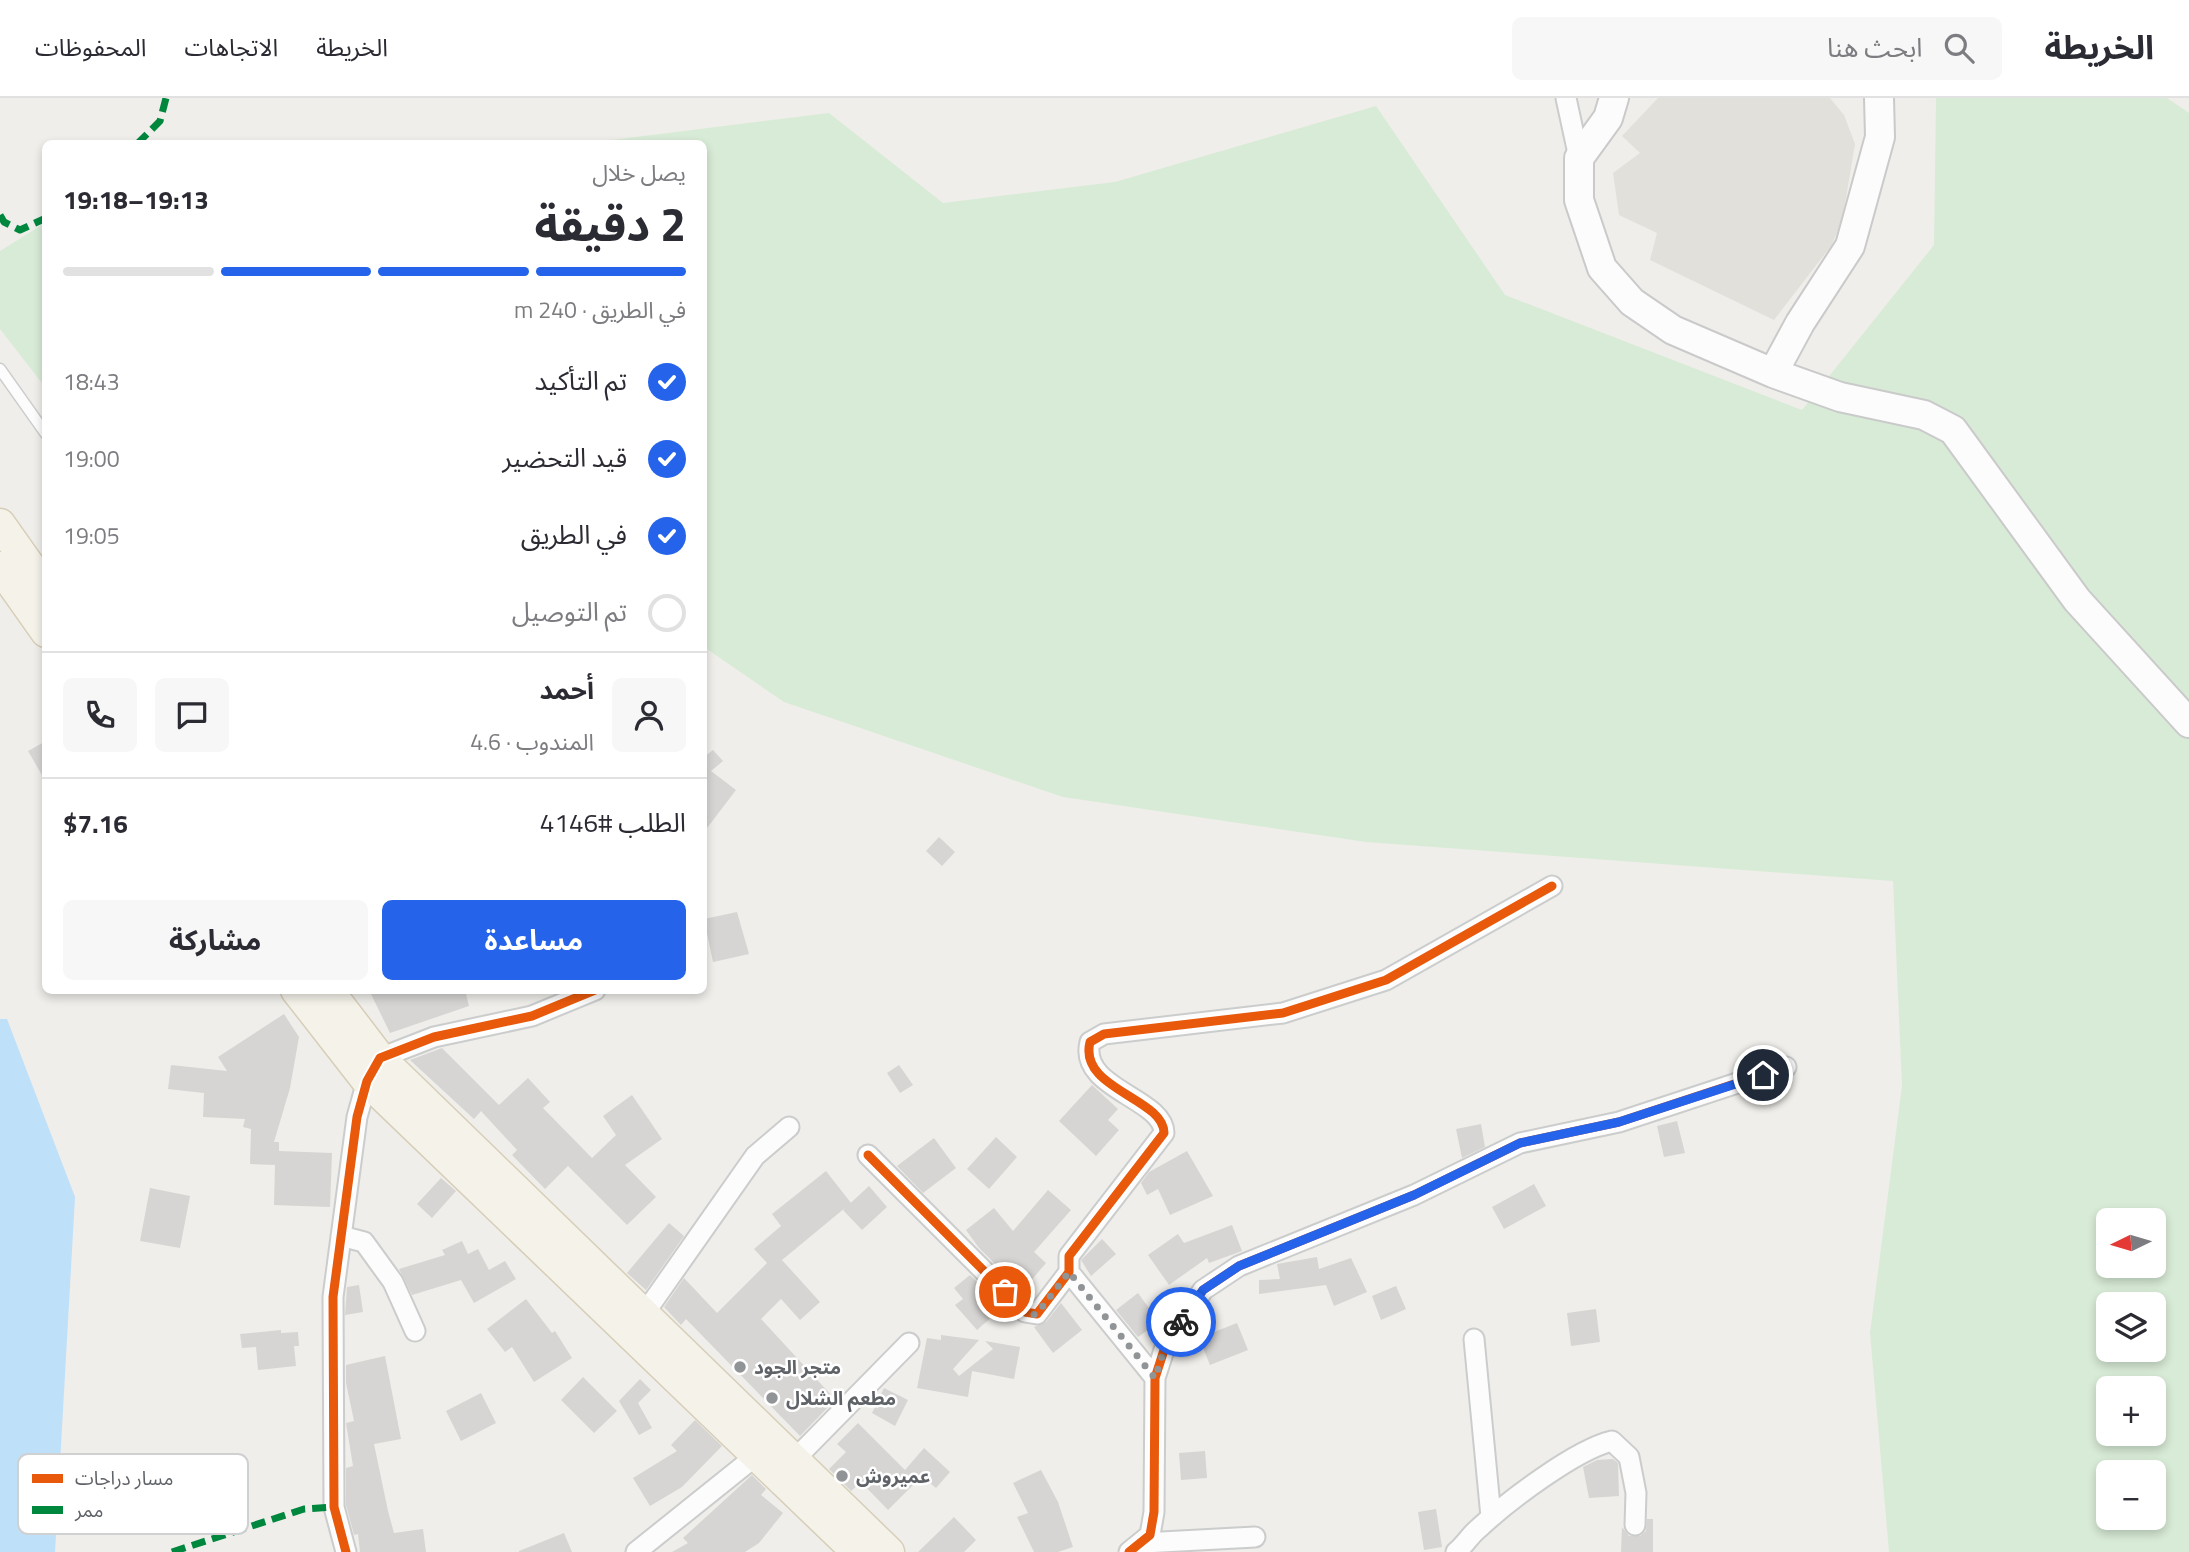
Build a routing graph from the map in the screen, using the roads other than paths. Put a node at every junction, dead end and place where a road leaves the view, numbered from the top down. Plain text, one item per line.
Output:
1 (1566, 98) edge
2 (1614, 98) edge
3 (1879, 98) edge
4 (1579, 158) junction
5 (0, 369) edge
6 (1773, 373) junction
7 (42, 428) edge
8 (0, 524) edge
9 (0, 567) edge
10 (42, 583) edge
11 (42, 626) edge
12 (2189, 723) edge
13 (1552, 886) dead end
14 (300, 994) edge
15 (330, 994) edge
16 (585, 994) edge
17 (1786, 1067) dead end
18 (374, 1069) junction
19 (789, 1126) dead end
20 (868, 1155) dead end
21 (341, 1236) junction
22 (1069, 1272) junction
23 (644, 1314) junction
24 (415, 1331) dead end
25 (1474, 1339) dead end
26 (909, 1343) dead end
27 (1155, 1378) junction
28 (757, 1455) junction
29 (794, 1460) junction
30 (1491, 1517) junction
31 (1635, 1525) dead end
32 (1255, 1536) dead end
33 (1140, 1549) edge
34 (346, 1552) edge
35 (636, 1552) edge
36 (857, 1552) edge
37 (890, 1552) edge
38 (1456, 1552) edge

1 - 4 street
2 - 4 street
3 - 6 street
4 - 6 street
5 - 7 lane
6 - 12 street
8 - 10 main road
9 - 11 main road
13 - 22 street
14 - 18 main road
15 - 18 main road
16 - 18 street
17 - 27 street
18 - 21 street
18 - 23 main road
18 - 28 main road
19 - 23 street
20 - 22 street
21 - 24 street
21 - 34 street
22 - 27 street
23 - 29 main road
25 - 30 street
26 - 29 street
27 - 33 street
28 - 35 street
28 - 36 main road
29 - 37 main road
30 - 31 street
30 - 38 street
32 - 33 street

